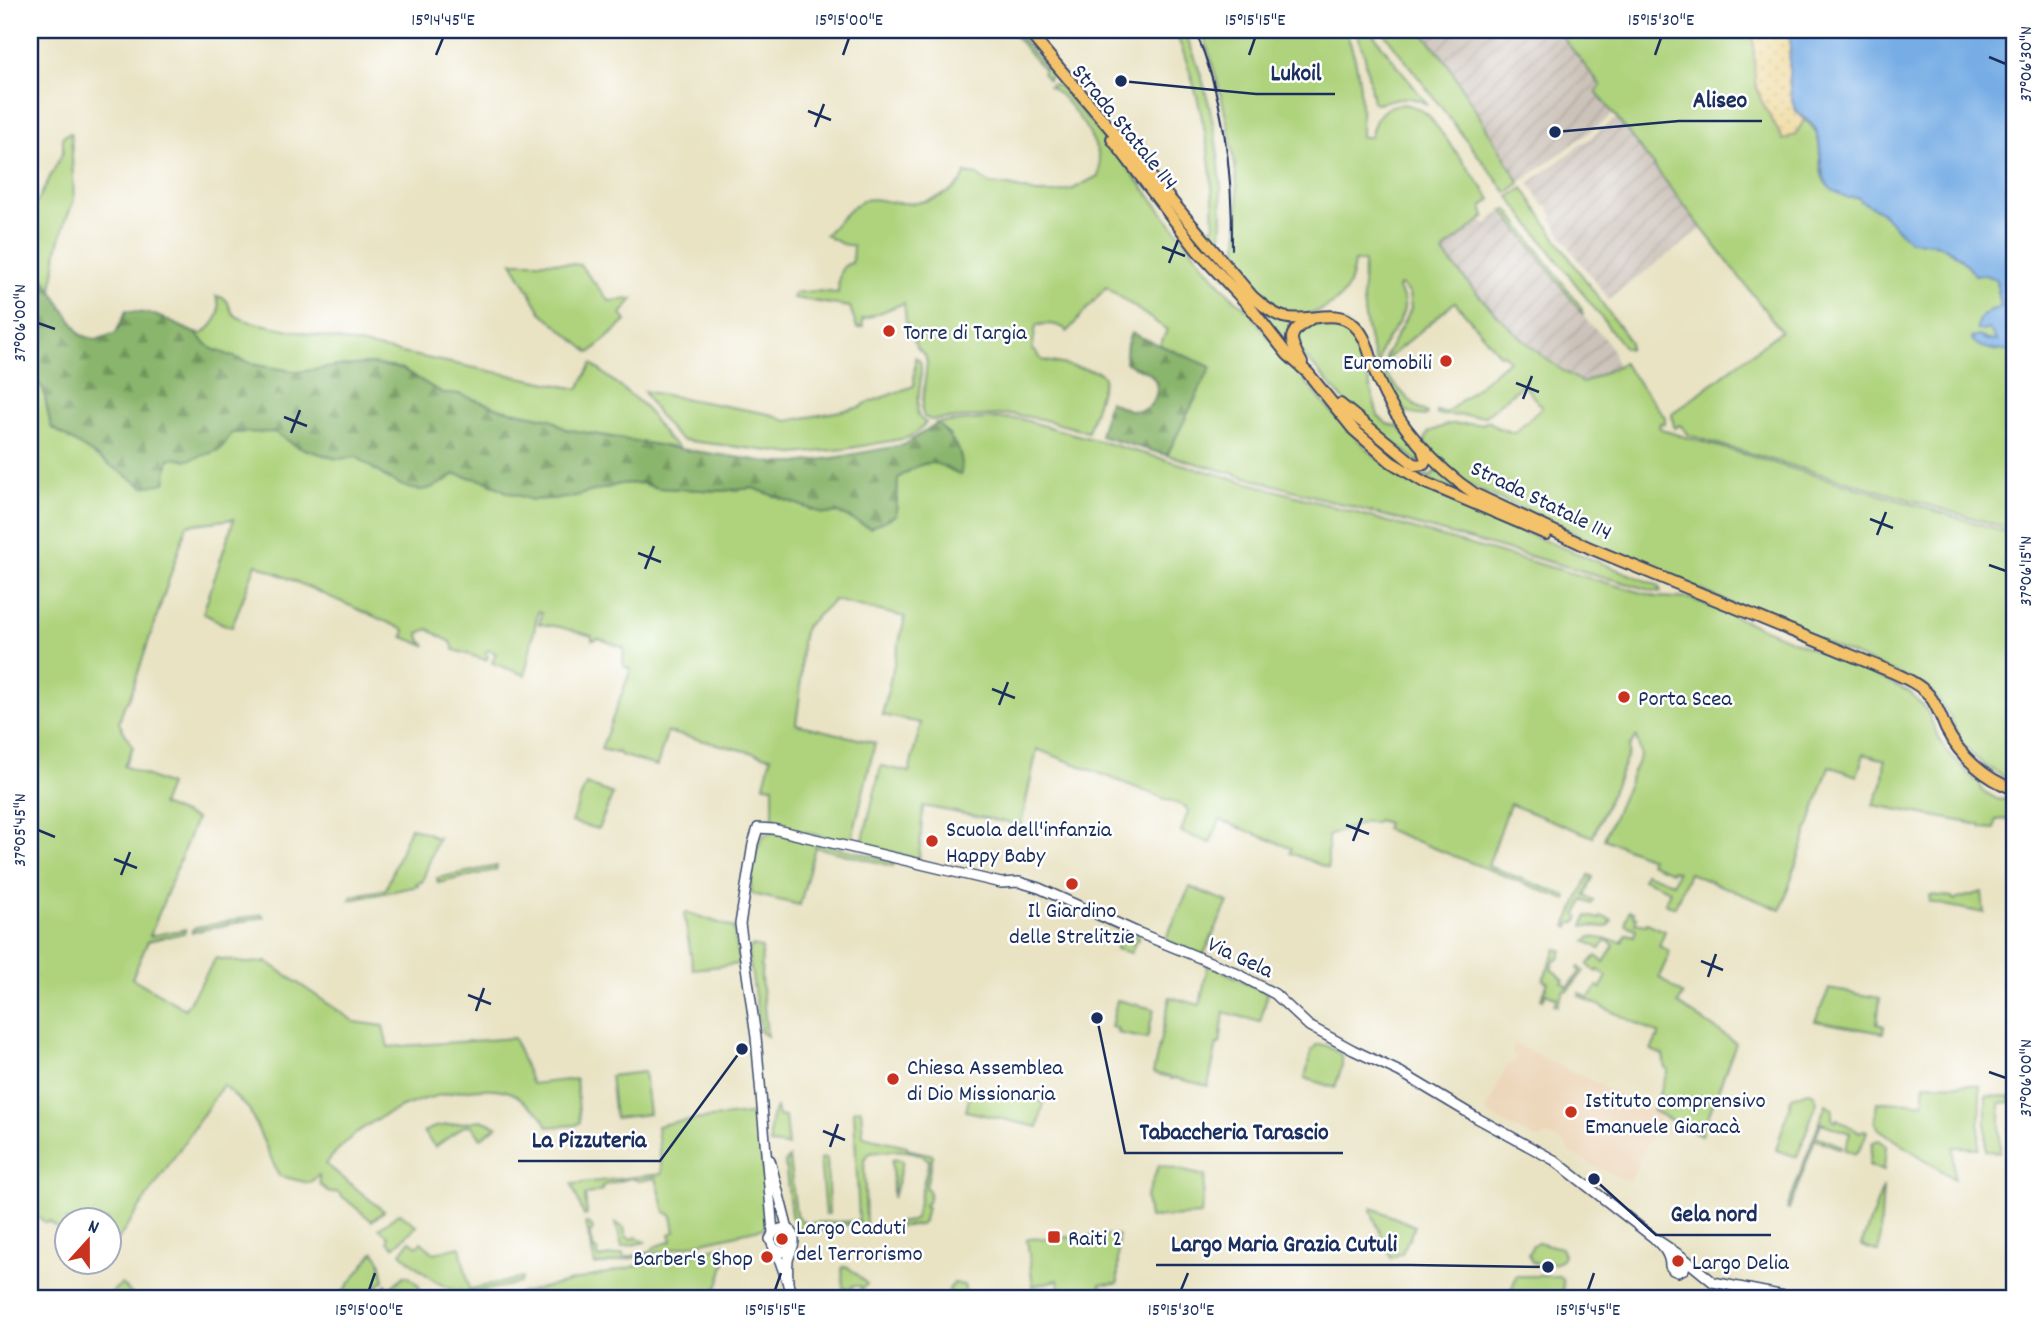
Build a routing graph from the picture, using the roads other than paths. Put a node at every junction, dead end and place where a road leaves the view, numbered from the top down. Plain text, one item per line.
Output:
1 (1019, 30) edge
2 (1027, 30) edge
3 (1312, 319) junction
4 (1308, 373) junction
5 (1326, 394) junction
6 (1422, 447) junction
7 (2014, 789) edge
8 (2014, 795) edge
9 (766, 1144) junction
10 (788, 1230) junction
11 (772, 1233) junction
12 (1654, 1238) junction
13 (791, 1248) junction
14 (776, 1250) junction
15 (1683, 1257) junction
16 (1670, 1260) junction
17 (1678, 1272) junction
18 (1711, 1281) junction
19 (788, 1285) junction
20 (793, 1298) edge
21 (1796, 1298) edge

1 - 4 main road, Strada Statale 114
2 - 3 main road, Strada Statale 114
3 - 4 main road
3 - 6 main road, Strada Statale 114
4 - 5 main road, Strada Statale 114
5 - 6 main road
5 - 8 main road, Strada Statale 114
6 - 7 main road, Strada Statale 114
9 - 10 street
9 - 11 street
9 - 12 street, Via Gela
10 - 11 street
10 - 13 street
11 - 14 street
12 - 15 street
12 - 16 street
13 - 14 street
13 - 19 street
14 - 19 street
15 - 16 street
15 - 17 street
15 - 18 street
16 - 17 street
17 - 18 street
18 - 21 street
19 - 20 street

